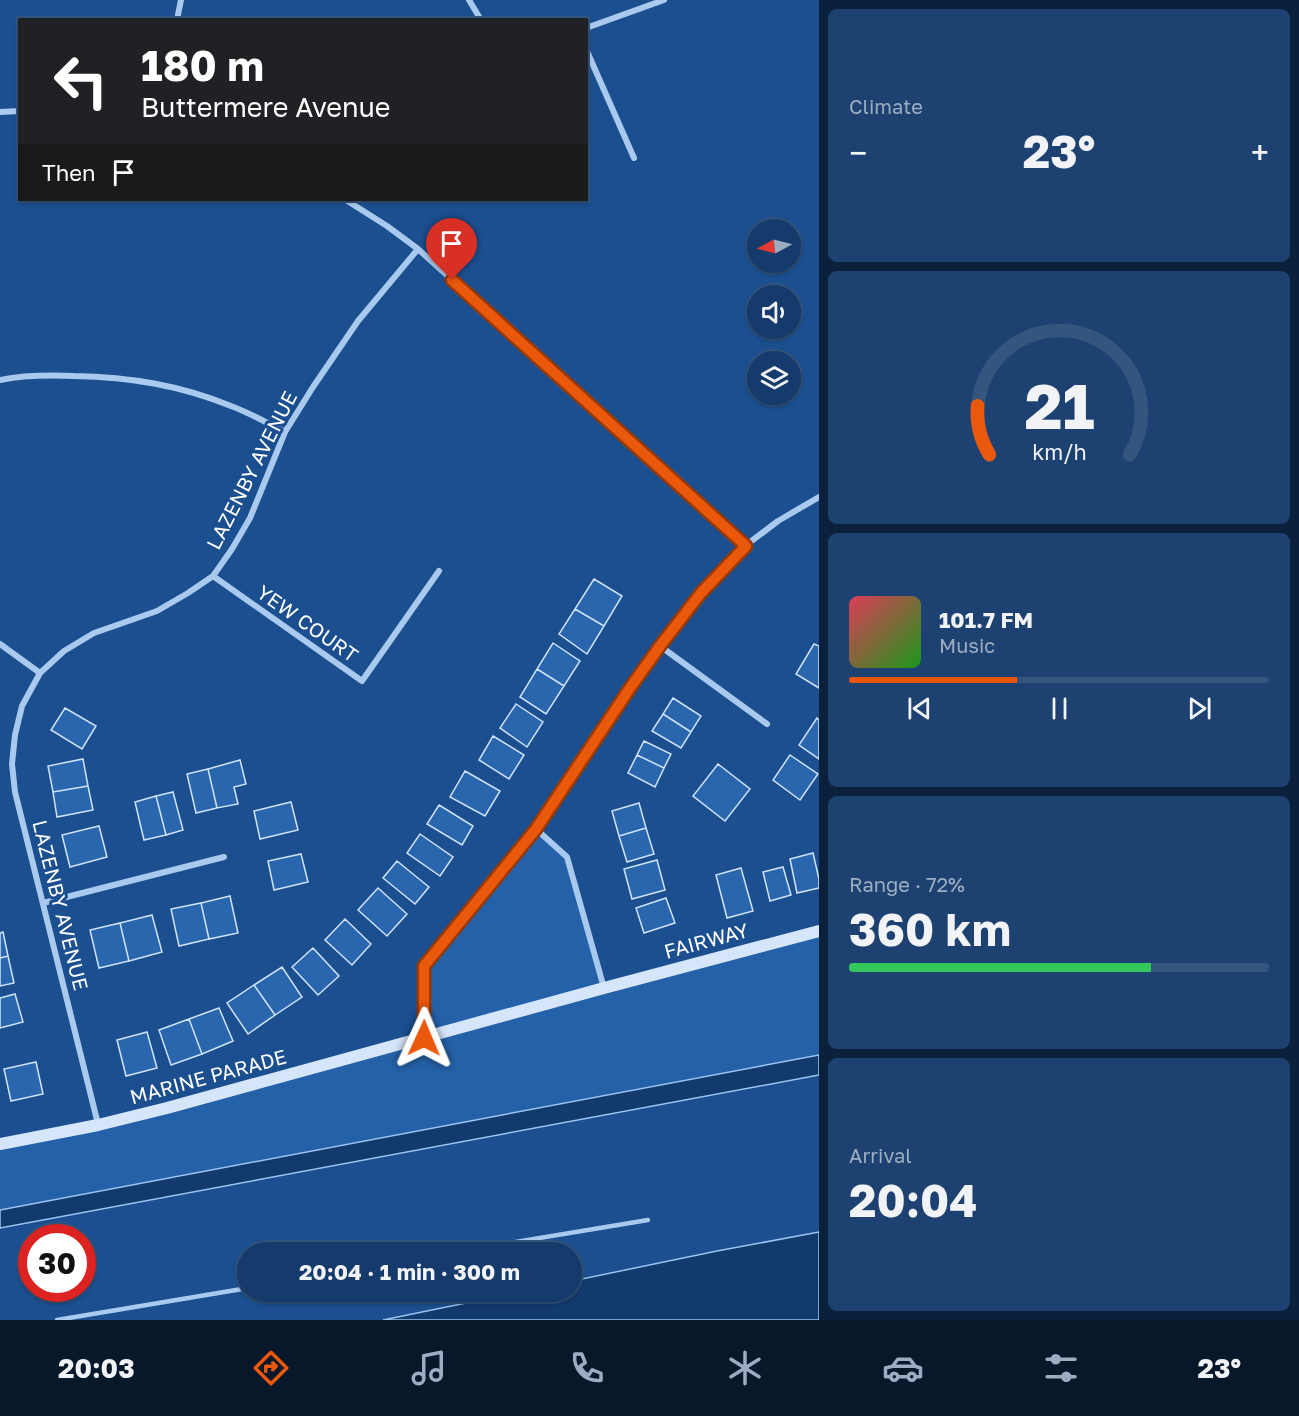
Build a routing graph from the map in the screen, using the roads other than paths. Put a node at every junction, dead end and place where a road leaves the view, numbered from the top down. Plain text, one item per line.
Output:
1 (180, 0) edge
2 (469, 0) edge
3 (664, 0) edge
4 (177, 18) edge
5 (480, 18) edge
6 (588, 27) edge
7 (588, 54) edge
8 (18, 111) edge
9 (0, 112) edge
10 (634, 158) dead end
11 (350, 201) edge
12 (418, 249) junction
13 (0, 380) edge
14 (285, 432) junction
15 (819, 497) edge
16 (746, 546) junction
17 (439, 570) dead end
18 (213, 576) junction
19 (0, 644) edge
20 (660, 646) junction
21 (40, 674) junction
22 (767, 724) dead end
23 (536, 829) junction
24 (224, 857) dead end
25 (43, 903) junction
26 (819, 931) edge
27 (604, 988) junction
28 (424, 1038) junction
29 (98, 1125) junction
30 (0, 1144) edge
31 (648, 1220) dead end
32 (516, 1242) edge
33 (237, 1290) edge
34 (57, 1320) edge

1 - 4 street
2 - 5 street
3 - 6 street
7 - 10 street
8 - 9 street
11 - 12 street
12 - 14 street, LAZENBY AVENUE
12 - 16 street
13 - 14 street
14 - 18 street, LAZENBY AVENUE
15 - 16 street
16 - 20 street
17 - 18 street, YEW COURT
18 - 21 street, LAZENBY AVENUE
19 - 21 street
20 - 22 street
20 - 23 street
21 - 25 street, LAZENBY AVENUE
23 - 27 street
23 - 28 street
24 - 25 street
25 - 29 street, LAZENBY AVENUE
26 - 27 street, FAIRWAY
27 - 28 street, MARINE PARADE
28 - 29 street, MARINE PARADE
29 - 30 street, MARINE PARADE
31 - 32 lane
33 - 34 lane

